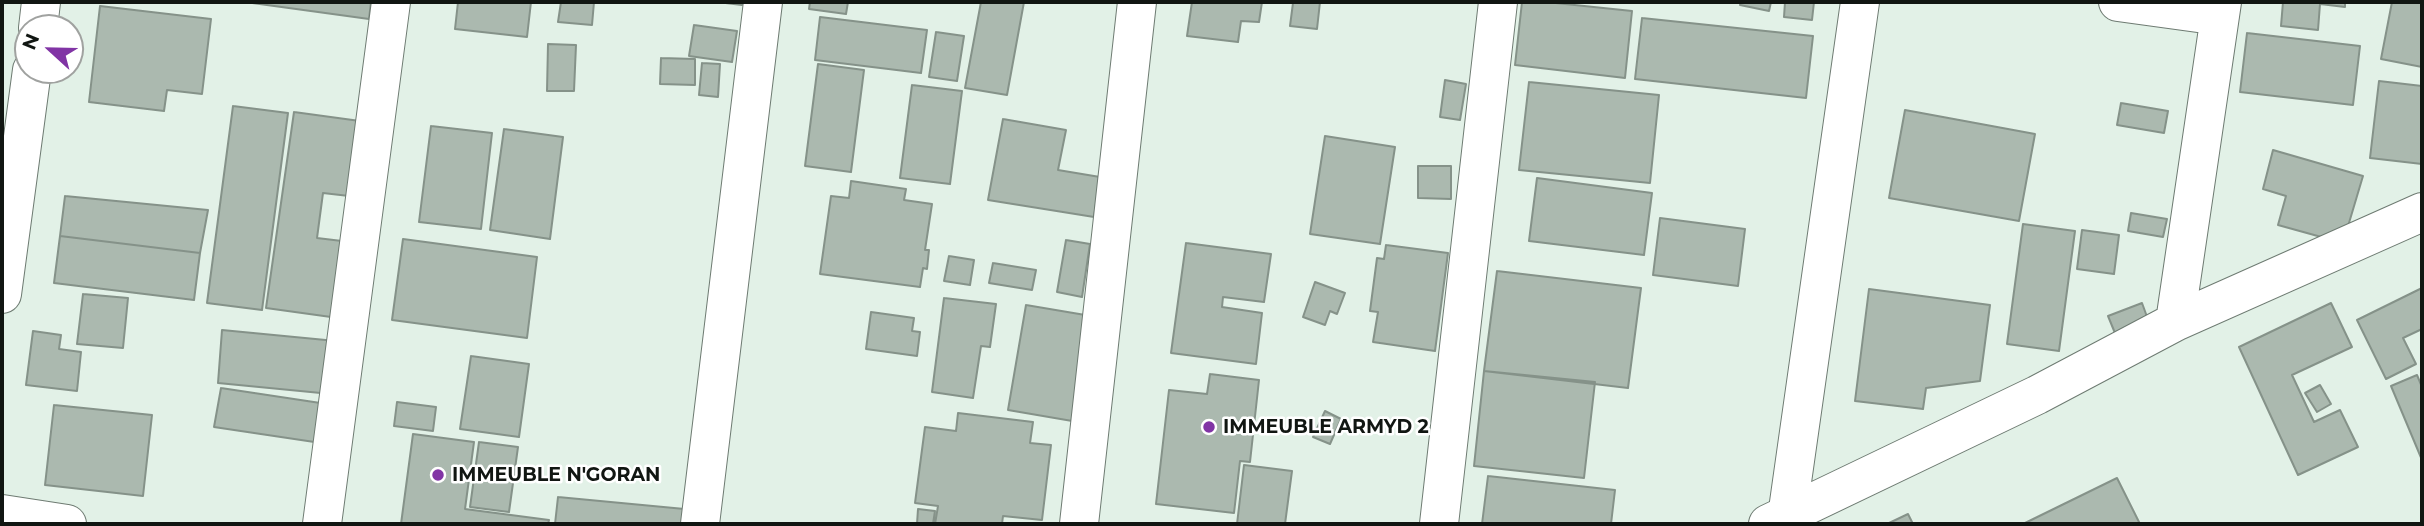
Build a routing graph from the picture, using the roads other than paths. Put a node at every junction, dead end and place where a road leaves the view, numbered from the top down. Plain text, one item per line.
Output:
1 (391, 2) edge
2 (762, 2) edge
3 (1137, 2) edge
4 (1498, 2) edge
5 (1860, 2) edge
6 (2118, 2) edge
7 (2221, 9) edge
8 (30, 84) edge
9 (2422, 212) edge
10 (2, 294) edge
11 (2175, 322) junction
12 (2, 514) edge
13 (1781, 521) edge
14 (67, 524) edge
15 (322, 524) edge
16 (700, 524) edge
17 (1079, 524) edge
18 (1439, 524) edge

1 - 15 street
2 - 16 street
3 - 17 street
4 - 18 street
5 - 13 street
6 - 7 street
7 - 11 street
8 - 10 street
9 - 11 street
11 - 13 street
12 - 14 street

